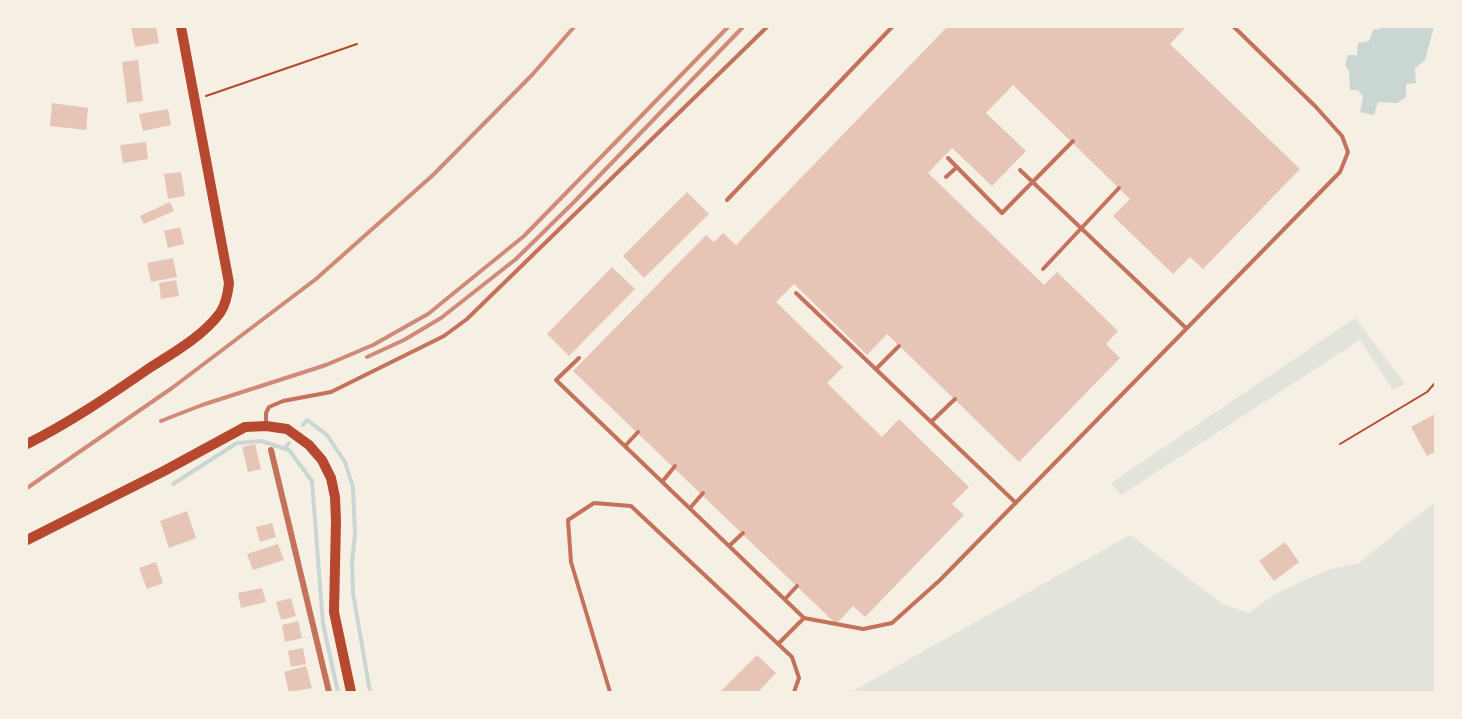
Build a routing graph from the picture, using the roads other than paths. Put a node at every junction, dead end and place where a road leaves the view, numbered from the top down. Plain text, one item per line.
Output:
1 (181, 27) edge
2 (767, 27) edge
3 (892, 27) edge
4 (1234, 27) edge
5 (1073, 141) dead end
6 (948, 158) dead end
7 (957, 167) junction
8 (1020, 170) dead end
9 (946, 177) dead end
10 (1033, 183) junction
11 (1119, 188) dead end
12 (727, 200) dead end
13 (1081, 229) junction
14 (1043, 269) dead end
15 (796, 293) dead end
16 (1186, 328) junction
17 (899, 346) dead end
18 (579, 358) dead end
19 (876, 369) junction
20 (955, 399) dead end
21 (931, 422) junction
22 (266, 426) junction
23 (638, 432) dead end
24 (27, 444) edge
25 (625, 446) junction
26 (271, 450) dead end
27 (675, 466) dead end
28 (663, 482) junction
29 (703, 494) dead end
30 (1016, 503) junction
31 (690, 508) junction
32 (743, 533) dead end
33 (27, 540) edge
34 (729, 546) junction
35 (797, 586) dead end
36 (785, 599) junction
37 (804, 618) junction
38 (778, 644) junction
39 (328, 692) edge
40 (351, 692) edge
41 (610, 692) edge
42 (794, 692) edge

1 - 24 main road
2 - 22 lane
3 - 12 lane
4 - 16 lane
5 - 10 lane
6 - 7 lane
7 - 9 lane
7 - 10 lane
8 - 10 lane
10 - 13 lane
11 - 13 lane
13 - 14 lane
13 - 16 lane
15 - 19 lane
16 - 30 lane
17 - 19 lane
18 - 25 lane
19 - 21 lane
20 - 21 lane
21 - 30 lane
22 - 33 main road
22 - 40 main road
23 - 25 lane
25 - 28 lane
26 - 39 street
27 - 28 lane
28 - 31 lane
29 - 31 lane
30 - 37 lane
31 - 34 lane
32 - 34 lane
34 - 36 lane
35 - 36 lane
36 - 37 lane
37 - 38 lane
38 - 41 lane
38 - 42 lane

